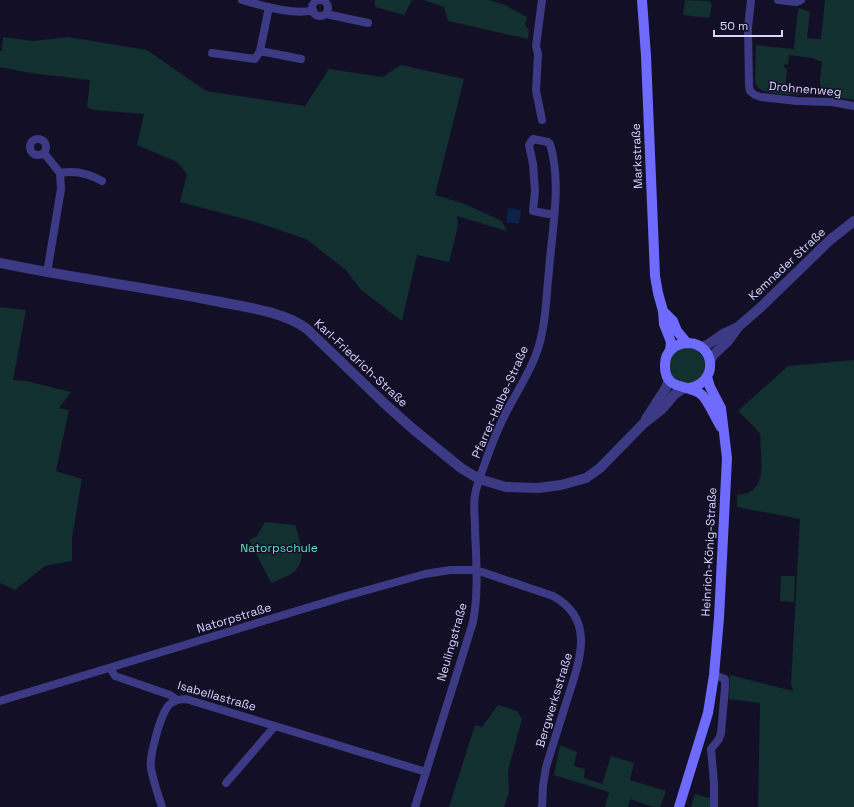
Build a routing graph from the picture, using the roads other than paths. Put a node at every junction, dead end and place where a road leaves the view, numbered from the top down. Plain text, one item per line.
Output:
1 (242, 0) edge
2 (542, 0) edge
3 (642, 0) edge
4 (751, 0) edge
5 (778, 0) edge
6 (801, 0) edge
7 (270, 8) junction
8 (313, 10) junction
9 (326, 14) junction
10 (368, 23) dead end
11 (260, 51) junction
12 (212, 53) dead end
13 (301, 59) dead end
14 (854, 106) edge
15 (542, 120) dead end
16 (44, 153) dead end
17 (60, 173) junction
18 (102, 181) dead end
19 (554, 215) junction
20 (854, 220) edge
21 (0, 263) edge
22 (47, 273) junction
23 (663, 311) junction
24 (738, 327) junction
25 (687, 343) junction
26 (700, 347) junction
27 (670, 351) junction
28 (710, 361) junction
29 (707, 377) junction
30 (669, 379) junction
31 (687, 388) junction
32 (643, 424) junction
33 (723, 430) junction
34 (479, 479) junction
35 (476, 570) junction
36 (110, 668) junction
37 (714, 675) junction
38 (177, 700) junction
39 (0, 701) edge
40 (275, 726) junction
41 (699, 744) junction
42 (711, 749) junction
43 (426, 772) junction
44 (226, 782) dead end
45 (162, 807) edge
46 (415, 807) edge
47 (542, 807) edge
48 (679, 807) edge
49 (714, 807) edge

1 - 7 street
2 - 15 street
3 - 23 main road, Markstraße
4 - 14 street, Drohnenweg
5 - 6 street
7 - 8 street
7 - 11 street
8 - 9 street
8 - 9 street
9 - 10 street
11 - 12 street
11 - 13 street
16 - 17 street
17 - 18 street
17 - 22 street
19 - 19 street, Pfarrer-Halbe-Straße
19 - 34 street, Pfarrer-Halbe-Straße
20 - 24 street, Kemnader Straße
21 - 22 street, Karl-Friedrich-Straße
22 - 34 street, Karl-Friedrich-Straße
23 - 25 main road, Markstraße
23 - 27 main road, Markstraße
24 - 26 street, Kemnader Straße
24 - 28 street, Kemnader Straße
25 - 26 main road
25 - 27 main road
26 - 28 main road
27 - 30 main road
28 - 29 main road
29 - 31 main road
29 - 33 main road, Heinrich-König-Straße
30 - 31 main road
30 - 32 street, Karl-Friedrich-Straße
31 - 32 street, Karl-Friedrich-Straße
31 - 33 main road, Heinrich-König-Straße
32 - 34 street, Karl-Friedrich-Straße
33 - 37 main road, Heinrich-König-Straße
34 - 35 street, Neulingstraße
35 - 36 street, Natorpstraße
35 - 43 street, Neulingstraße
35 - 47 street, Bergwerksstraße
36 - 38 street, Isabellastraße
36 - 39 street, Natorpstraße
37 - 41 main road, Heinrich-König-Straße
37 - 42 street
38 - 40 street, Isabellastraße
38 - 45 street
40 - 43 street, Isabellastraße
40 - 44 street
41 - 42 street
41 - 48 main road, Heinrich-König-Straße
42 - 49 street
43 - 46 street, Neulingstraße

